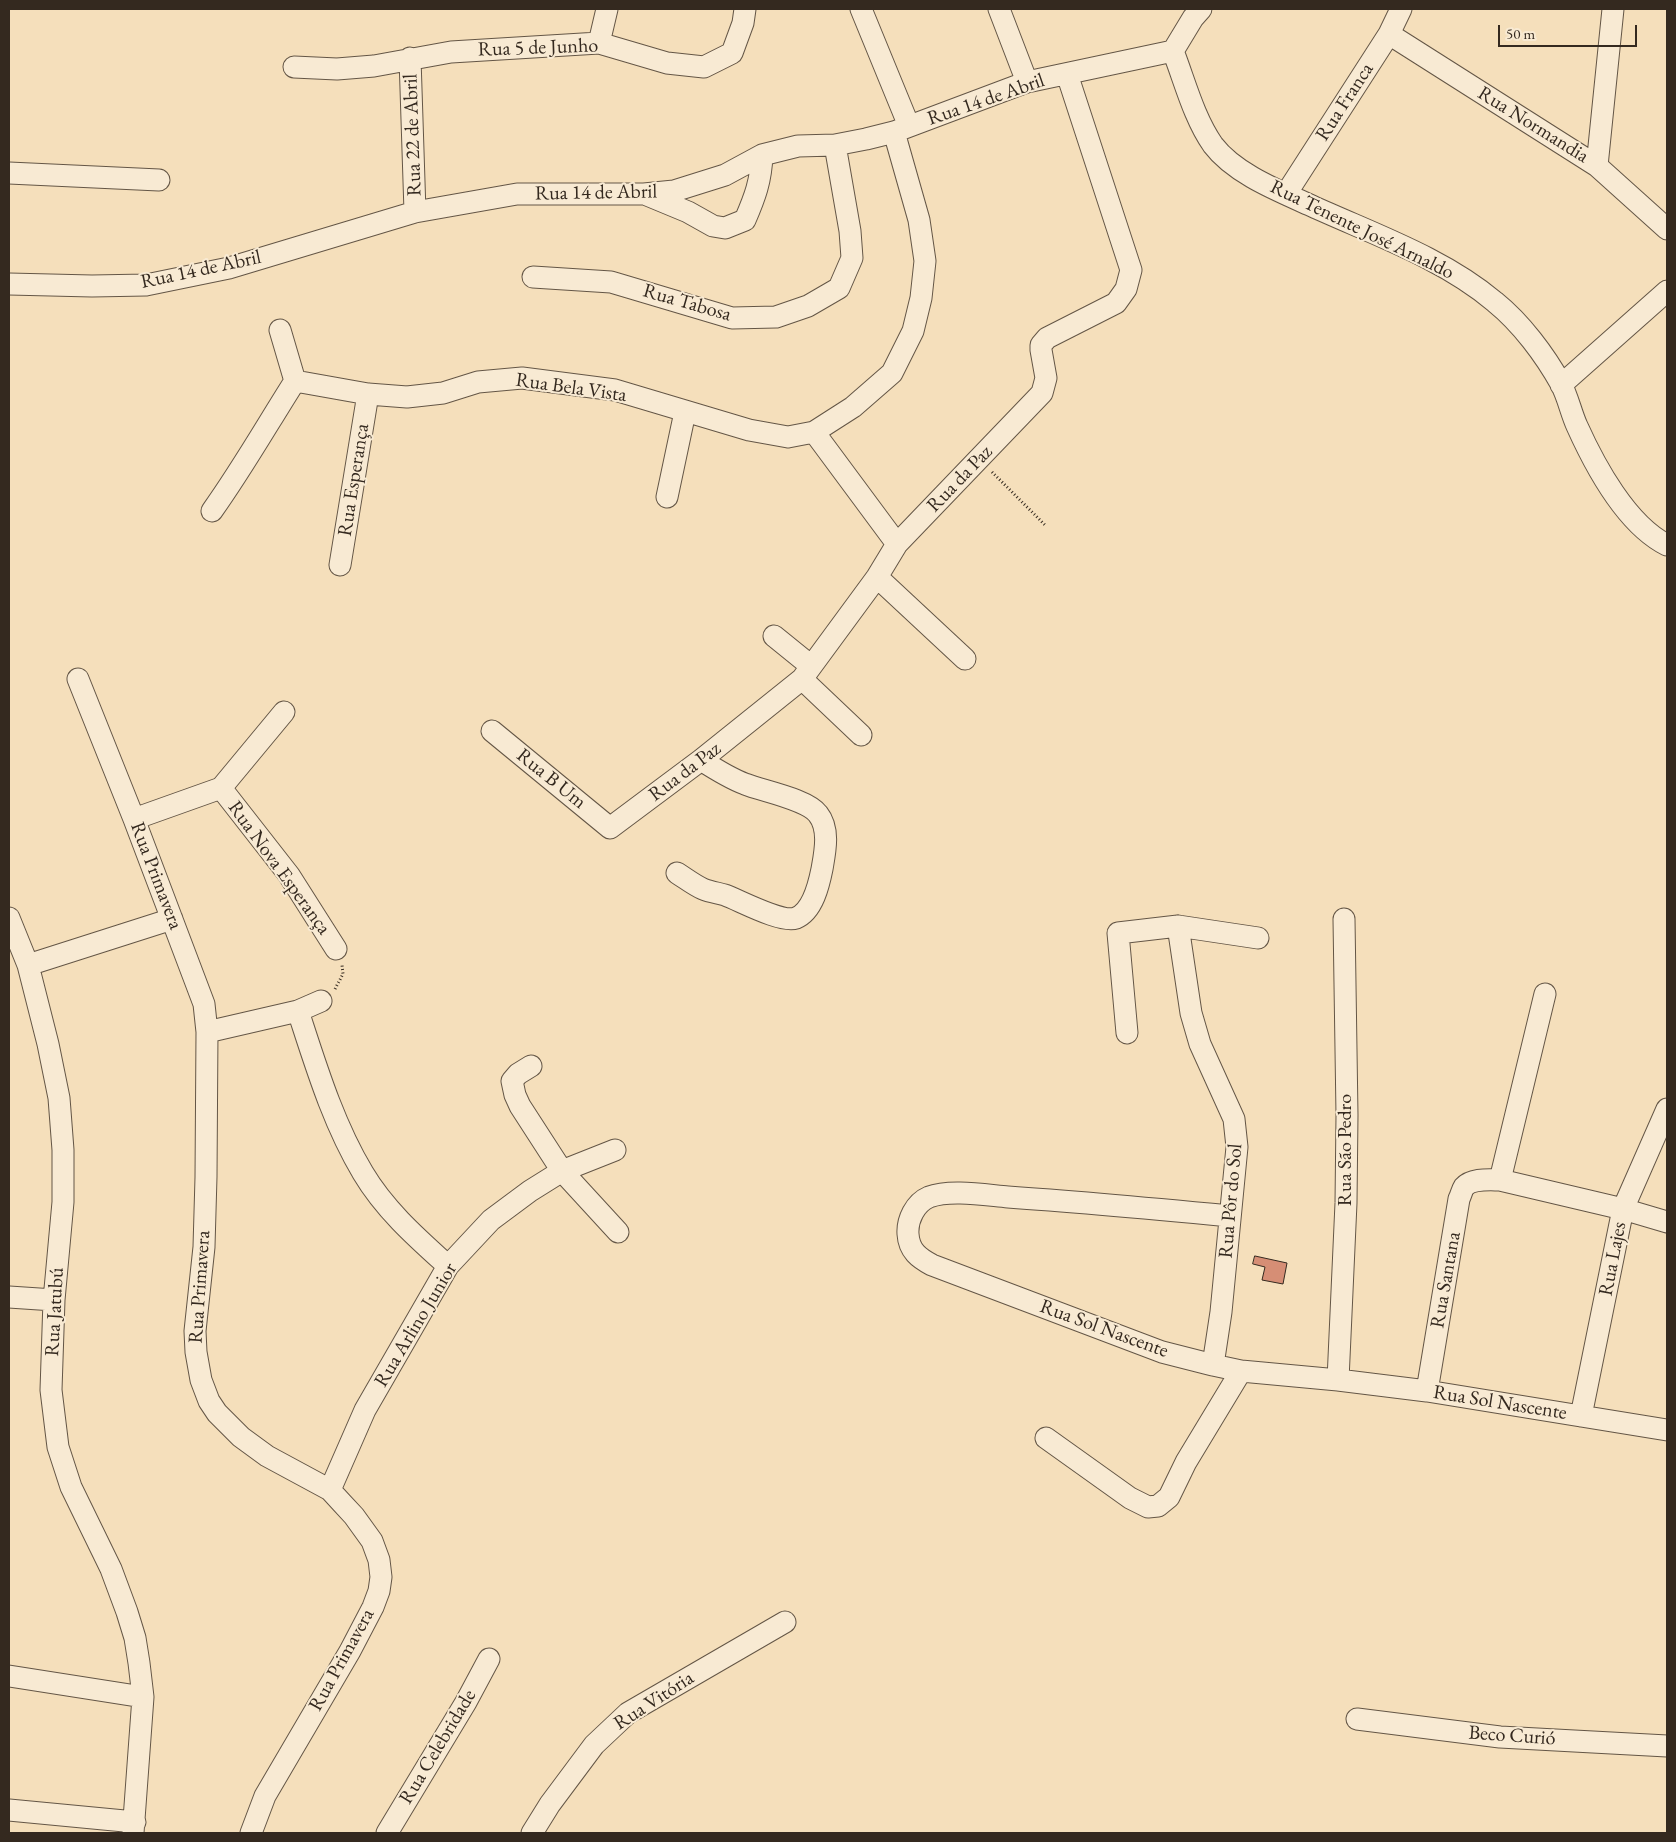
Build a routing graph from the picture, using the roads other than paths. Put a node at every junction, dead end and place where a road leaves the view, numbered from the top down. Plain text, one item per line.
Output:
1 (607, 9) edge
2 (745, 9) edge
3 (861, 9) edge
4 (999, 9) edge
5 (1401, 9) edge
6 (1613, 9) edge
7 (1193, 12) edge
8 (1389, 34) junction
9 (599, 43) junction
10 (1173, 51) junction
11 (410, 58) junction
12 (294, 67) dead end
13 (1067, 74) junction
14 (1027, 82) junction
15 (902, 129) junction
16 (835, 145) junction
17 (762, 155) junction
18 (1597, 166) junction
19 (9, 173) edge
20 (159, 180) dead end
21 (644, 194) junction
22 (1286, 194) junction
23 (415, 212) junction
24 (1667, 229) edge
25 (533, 277) dead end
26 (9, 284) edge
27 (1667, 291) edge
28 (280, 330) dead end
29 (295, 381) junction
30 (1562, 385) junction
31 (368, 394) junction
32 (685, 412) junction
33 (814, 432) junction
34 (667, 498) dead end
35 (212, 511) dead end
36 (897, 544) junction
37 (1667, 545) edge
38 (340, 565) dead end
39 (877, 577) junction
40 (774, 636) dead end
41 (965, 659) dead end
42 (806, 673) junction
43 (78, 680) dead end
44 (284, 712) dead end
45 (492, 730) dead end
46 (861, 734) dead end
47 (701, 760) junction
48 (222, 788) junction
49 (134, 819) junction
50 (610, 828) joint
51 (677, 873) dead end
52 (9, 918) edge
53 (1344, 919) dead end
54 (172, 920) junction
55 (1178, 926) junction
56 (1258, 938) dead end
57 (336, 949) road end
58 (28, 965) junction
59 (1545, 994) dead end
60 (321, 1001) road end
61 (298, 1011) junction
62 (206, 1032) junction
63 (1127, 1032) dead end
64 (532, 1066) dead end
65 (1667, 1108) edge
66 (615, 1150) dead end
67 (562, 1171) junction
68 (1491, 1180) junction
69 (1623, 1209) junction
70 (1230, 1216) junction
71 (1667, 1222) edge
72 (618, 1232) dead end
73 (448, 1266) junction
74 (9, 1298) edge
75 (54, 1300) junction
76 (1213, 1365) junction
77 (1241, 1371) junction
78 (1338, 1380) junction
79 (1427, 1392) junction
80 (1581, 1416) junction
81 (1667, 1430) edge
82 (1046, 1438) dead end
83 (330, 1490) junction
84 (785, 1622) dead end
85 (489, 1659) dead end
86 (9, 1676) edge
87 (143, 1697) junction
88 (1357, 1718) dead end
89 (1667, 1746) edge
90 (9, 1810) edge
91 (134, 1828) edge
92 (251, 1833) edge
93 (387, 1833) edge
94 (532, 1833) edge

1 - 9 street
2 - 9 street, Rua 5 de Junho
3 - 15 street
4 - 14 street
5 - 8 street, Rua Franca
6 - 18 street
7 - 10 street
8 - 18 street, Rua Normandia
8 - 22 street, Rua Franca
9 - 11 street, Rua 5 de Junho
10 - 13 street, Rua 14 de Abril
10 - 22 street, Rua Tenente José Arnaldo
11 - 12 street, Rua 5 de Junho
11 - 23 street, Rua 22 de Abril
13 - 14 street, Rua 14 de Abril
13 - 36 street, Rua da Paz
14 - 15 street, Rua 14 de Abril
15 - 16 street, Rua 14 de Abril
15 - 33 street, Rua Bela Vista
16 - 17 street, Rua 14 de Abril
16 - 25 street, Rua Tabosa
17 - 21 street, Rua 14 de Abril
17 - 21 street
18 - 24 street, Rua Normandia
19 - 20 street
21 - 23 street, Rua 14 de Abril
22 - 30 street, Rua Tenente José Arnaldo
23 - 26 street, Rua 14 de Abril
27 - 30 street
28 - 29 street
29 - 31 street, Rua Bela Vista
29 - 35 street
30 - 37 street, Rua Tenente José Arnaldo
31 - 32 street, Rua Bela Vista
31 - 38 street, Rua Esperança
32 - 33 street, Rua Bela Vista
32 - 34 street
33 - 36 street
36 - 39 street, Rua da Paz
39 - 41 street
39 - 42 street, Rua da Paz
40 - 42 street
42 - 46 street
42 - 47 street, Rua da Paz
43 - 49 street, Rua Primavera
44 - 48 street
45 - 50 street, Rua B Um
47 - 50 street, Rua da Paz
47 - 51 street
48 - 49 street
48 - 57 street, Rua Nova Esperança
49 - 54 street, Rua Primavera
52 - 58 street, Rua Jatubú
53 - 78 street, Rua São Pedro
54 - 58 street
54 - 62 street, Rua Primavera
55 - 56 street
55 - 63 street
55 - 70 street, Rua Pôr do Sol
58 - 75 street, Rua Jatubú
59 - 68 street
60 - 61 street
61 - 62 street
61 - 73 street
62 - 83 street, Rua Primavera
64 - 67 street
65 - 69 street, Rua Lajes
66 - 67 street, Rua Arlino Junior
67 - 72 street
67 - 73 street, Rua Arlino Junior
68 - 69 street
68 - 79 street, Rua Santana
69 - 71 street
69 - 80 street, Rua Lajes
70 - 76 street, Rua Pôr do Sol
70 - 76 street, Rua Sol Nascente
73 - 83 street, Rua Arlino Junior
74 - 75 street
75 - 87 street, Rua Jatubú
76 - 77 street, Rua Sol Nascente
77 - 78 street, Rua Sol Nascente
77 - 82 street
78 - 79 street, Rua Sol Nascente
79 - 80 street, Rua Sol Nascente
80 - 81 street, Rua Sol Nascente
83 - 92 street, Rua Primavera
84 - 94 street, Rua Vitória
85 - 93 street, Rua Celebridade
86 - 87 street
87 - 91 street, Rua Jatubú
88 - 89 street, Beco Curió
90 - 91 street

